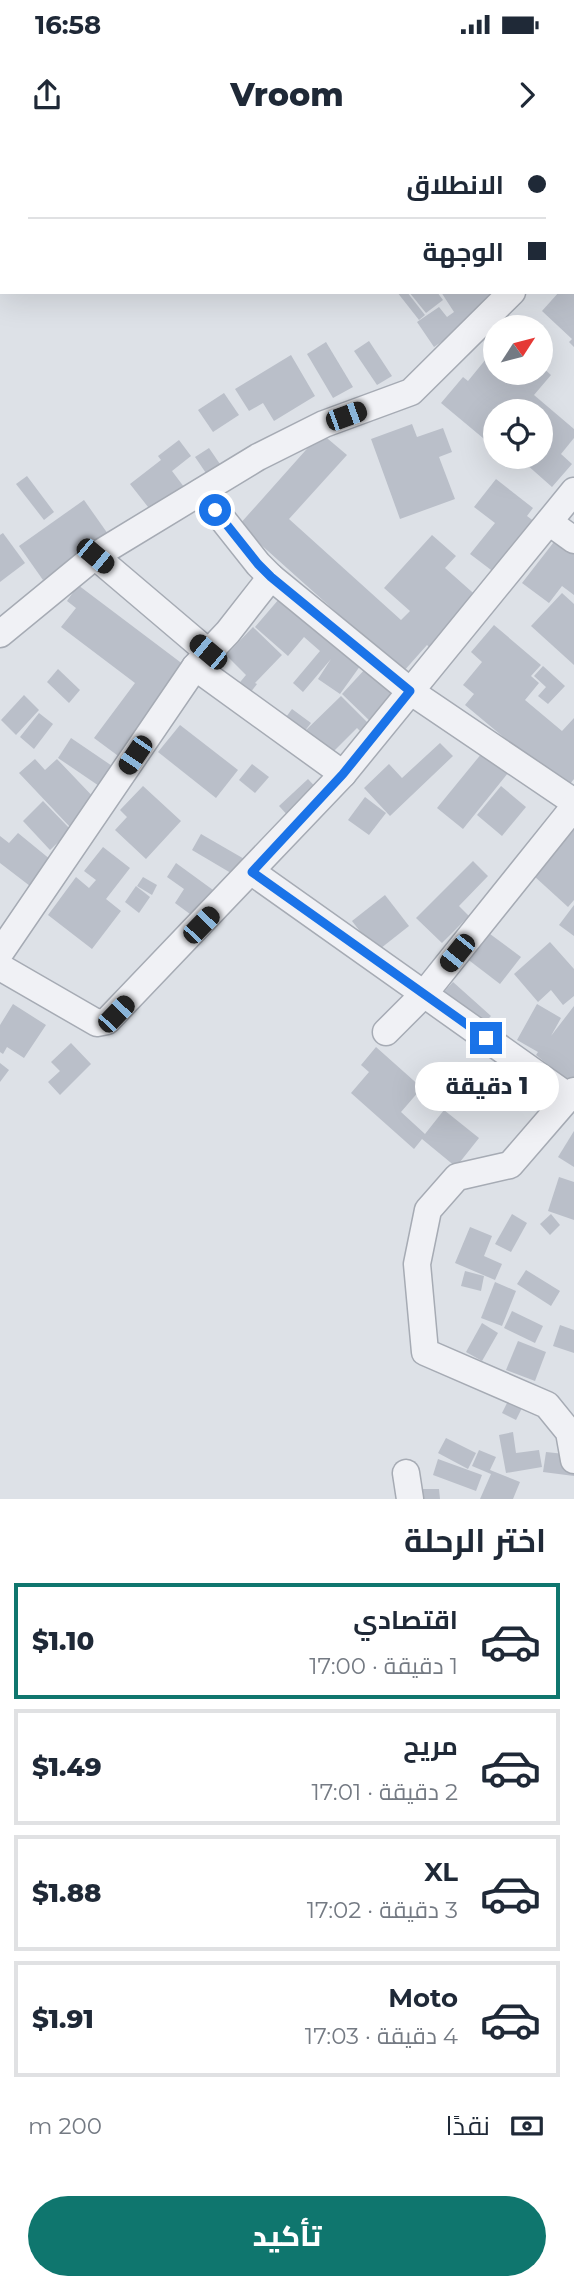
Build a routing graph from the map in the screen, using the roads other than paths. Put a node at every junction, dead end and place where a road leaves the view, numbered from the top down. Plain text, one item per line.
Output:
1 (510, 294) edge
2 (574, 491) edge
3 (201, 492) junction
4 (549, 522) junction
5 (574, 540) edge
6 (95, 556) junction
7 (271, 577) junction
8 (0, 635) edge
9 (202, 659) junction
10 (410, 691) junction
11 (343, 774) junction
12 (574, 805) edge
13 (252, 872) junction
14 (0, 953) edge
15 (0, 967) edge
16 (424, 994) junction
17 (386, 1032) dead end
18 (571, 1094) edge
19 (574, 1460) edge
20 (406, 1473) dead end
21 (411, 1499) edge

1 - 3 street
2 - 4 street
3 - 6 street
3 - 7 street
4 - 5 street
4 - 10 street
6 - 8 street
6 - 9 street
7 - 9 street
7 - 10 street
9 - 11 street
9 - 14 street
10 - 11 street
10 - 12 street
11 - 13 street
12 - 16 street
13 - 15 street
13 - 16 street
16 - 17 street
16 - 18 street
18 - 19 street
20 - 21 street

